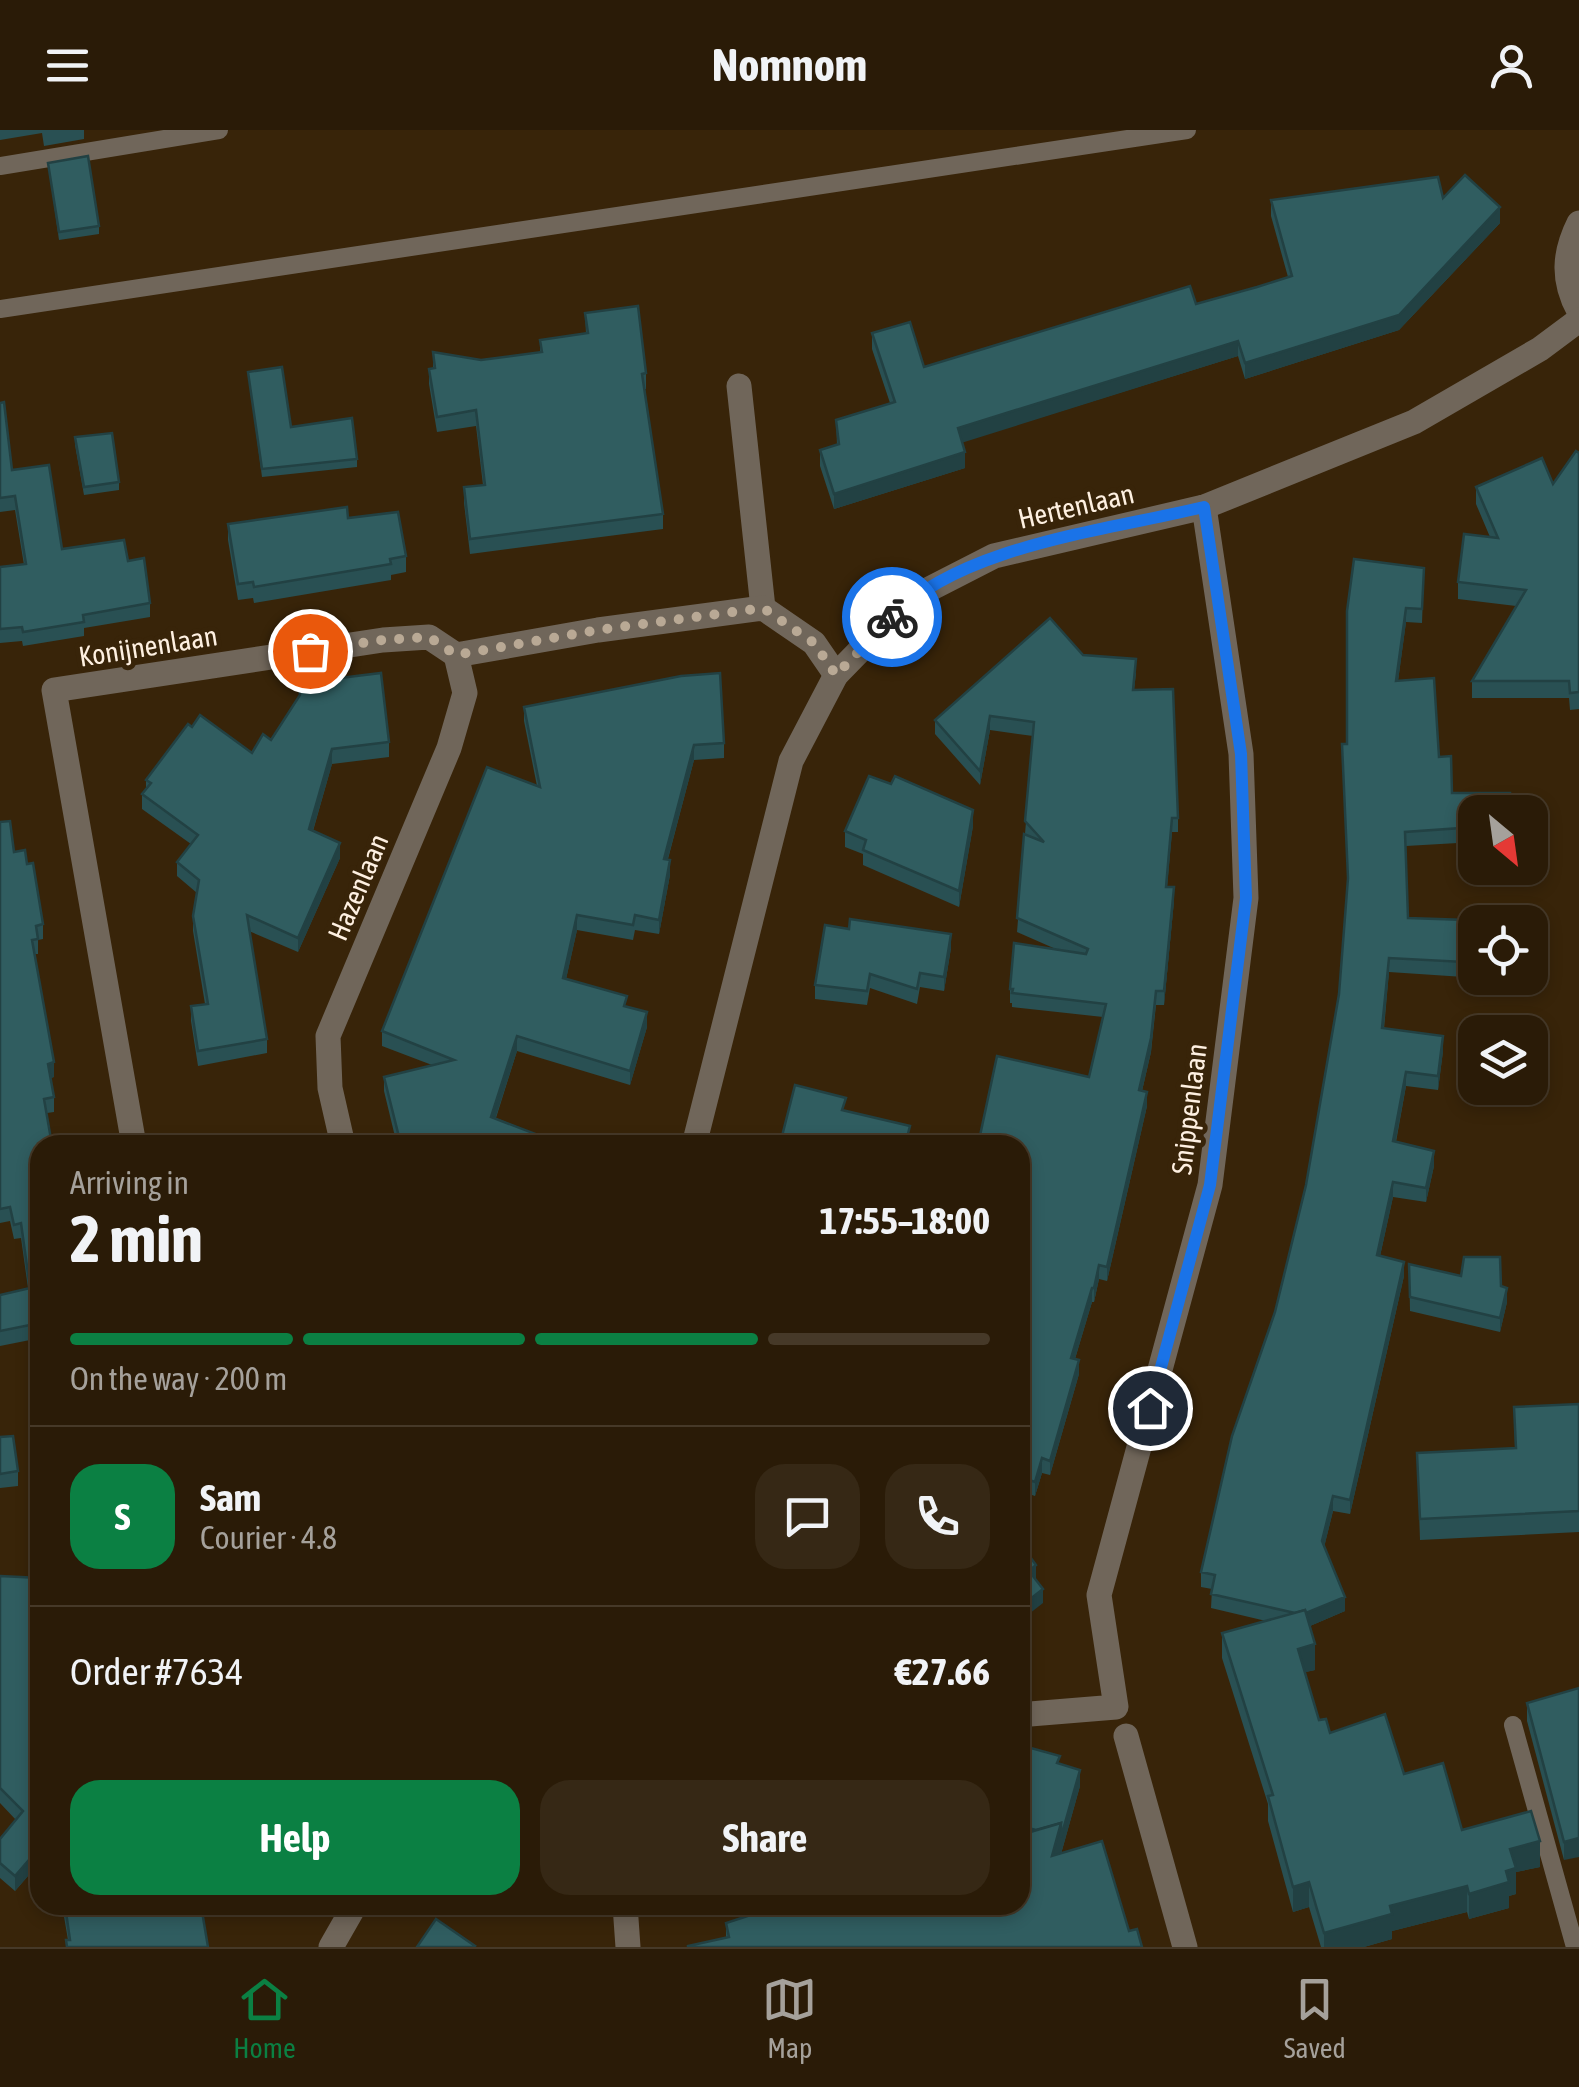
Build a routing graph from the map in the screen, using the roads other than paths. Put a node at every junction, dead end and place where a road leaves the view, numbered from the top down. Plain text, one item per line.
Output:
1 (219, 130) edge
2 (1187, 130) edge
3 (0, 166) edge
4 (1579, 223) edge
5 (0, 309) edge
6 (1579, 311) edge
7 (1579, 320) edge
8 (740, 386) dead end
9 (1204, 507) junction
10 (763, 608) junction
11 (456, 655) junction
12 (836, 675) junction
13 (132, 1135) edge
14 (341, 1135) edge
15 (697, 1135) edge
16 (1030, 1714) edge
17 (1513, 1725) dead end
18 (1126, 1736) dead end
19 (348, 1915) edge
20 (626, 1915) edge
21 (331, 1947) edge
22 (628, 1947) edge
23 (1185, 1947) edge
24 (1575, 1947) edge

1 - 3 lane
2 - 5 lane
4 - 6 street
7 - 9 street, Hertenlaan
8 - 10 street
9 - 12 street, Hertenlaan
9 - 16 street, Snippenlaan
10 - 11 street
10 - 12 street
11 - 13 street, Konijnenlaan
11 - 14 street, Hazenlaan
12 - 15 street, Hertenlaan
17 - 24 lane
18 - 23 street
19 - 21 street
20 - 22 street

